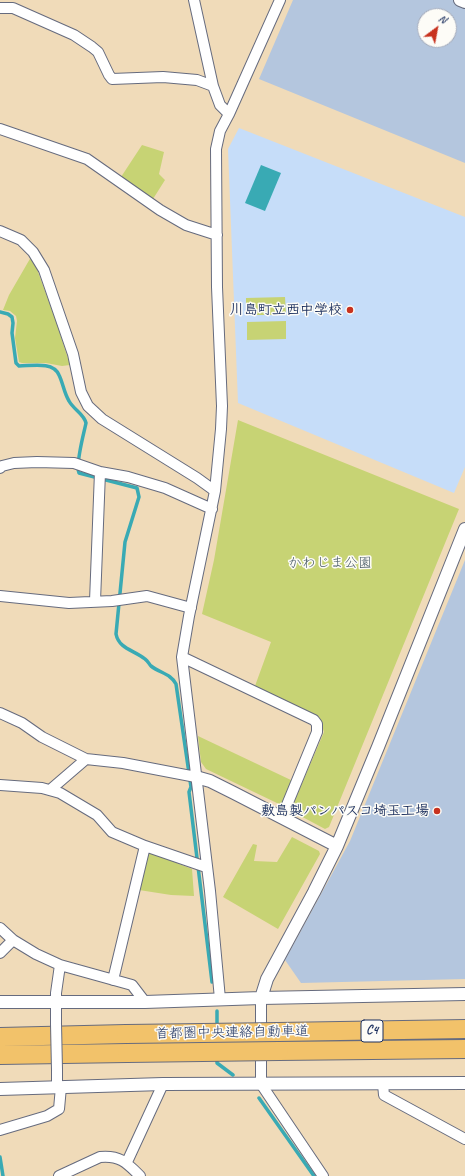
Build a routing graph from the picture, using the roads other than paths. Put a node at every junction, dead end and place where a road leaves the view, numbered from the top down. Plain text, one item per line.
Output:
1 (19, 0) edge
2 (194, 0) edge
3 (280, 0) edge
4 (460, 0) edge
5 (465, 2) edge
6 (0, 8) edge
7 (13, 8) junction
8 (213, 86) junction
9 (229, 114) junction
10 (0, 129) edge
11 (0, 231) edge
12 (217, 235) junction
13 (1, 464) edge
14 (100, 472) junction
15 (215, 491) junction
16 (212, 509) junction
17 (465, 529) edge
18 (0, 596) edge
19 (95, 601) junction
20 (191, 608) junction
21 (182, 657) junction
22 (0, 713) edge
23 (86, 759) junction
24 (196, 777) junction
25 (0, 785) edge
26 (50, 790) junction
27 (282, 817) junction
28 (145, 846) junction
29 (337, 846) junction
30 (200, 865) junction
31 (0, 928) edge
32 (13, 940) junction
33 (0, 953) edge
34 (60, 965) junction
35 (114, 980) junction
36 (465, 994) edge
37 (261, 998) junction
38 (220, 999) junction
39 (0, 1002) edge
40 (145, 1002) junction
41 (56, 1003) junction
42 (465, 1029) edge
43 (0, 1037) edge
44 (465, 1049) edge
45 (0, 1055) edge
46 (465, 1083) edge
47 (163, 1084) junction
48 (261, 1084) junction
49 (382, 1084) junction
50 (59, 1087) junction
51 (0, 1089) edge
52 (0, 1130) edge
53 (465, 1139) edge
54 (127, 1162) junction
55 (59, 1176) edge
56 (140, 1176) edge
57 (323, 1176) edge

1 - 7 street
2 - 8 street
3 - 9 street
4 - 5 street
6 - 7 street
7 - 8 street
8 - 9 street
9 - 12 street
10 - 12 street
11 - 15 street
12 - 15 street
13 - 14 street
14 - 16 street
14 - 19 street
15 - 16 street
16 - 20 street
17 - 29 street
18 - 19 street
19 - 20 street
20 - 21 street
21 - 24 street
21 - 27 street
22 - 23 street
23 - 24 street
23 - 26 street
24 - 27 street
24 - 30 street
25 - 26 street
26 - 28 street
27 - 29 street
28 - 30 street
28 - 35 street
29 - 37 street
30 - 38 street
31 - 32 street
32 - 33 street
32 - 34 street
34 - 35 street
34 - 41 street
35 - 40 street
36 - 37 street
37 - 38 street
37 - 48 street
38 - 40 street
39 - 41 street
40 - 41 street
41 - 50 street, bridge
42 - 43 highway, 首都圏中央連絡自動車道 / C4, bridge
44 - 45 highway, 首都圏中央連絡自動車道 / C4, bridge
46 - 49 street
47 - 48 street
47 - 50 street
47 - 54 street
48 - 49 street
48 - 57 street
49 - 53 street
50 - 51 street
50 - 52 street
54 - 55 street
54 - 56 street

